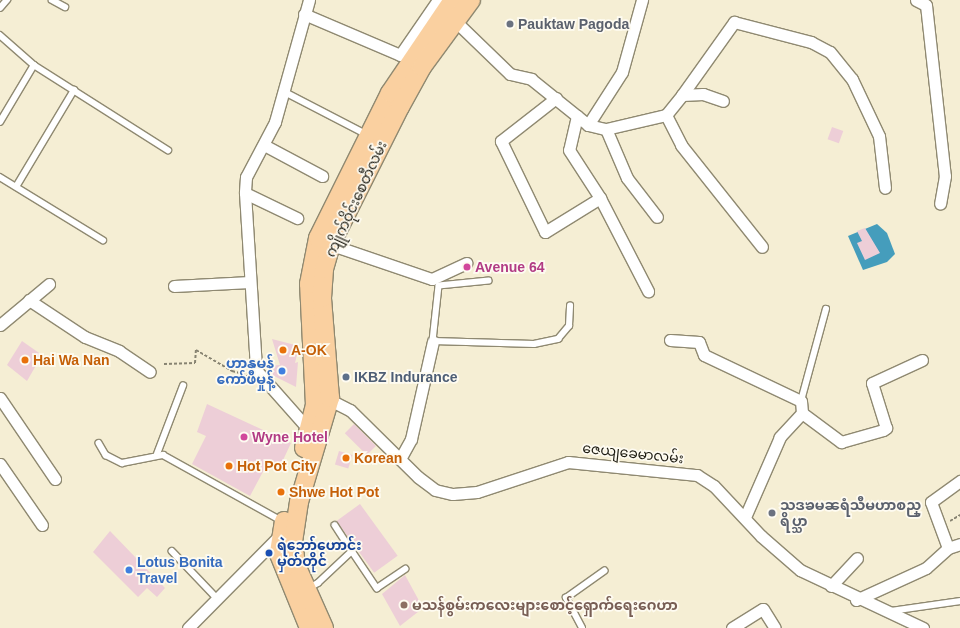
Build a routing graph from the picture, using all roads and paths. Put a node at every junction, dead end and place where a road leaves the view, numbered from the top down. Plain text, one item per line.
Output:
1 (7, 0) edge
2 (52, 0) edge
3 (309, 0) edge
4 (471, 0) edge
5 (642, 0) edge
6 (916, 0) edge
7 (64, 7) dead end
8 (0, 8) edge
9 (448, 9) edge
10 (304, 14) junction
11 (0, 34) edge
12 (34, 65) junction
13 (74, 90) junction
14 (283, 90) junction
15 (682, 95) junction
16 (556, 98) junction
17 (723, 101) dead end
18 (666, 115) junction
19 (577, 116) junction
20 (0, 122) edge
21 (588, 125) junction
22 (606, 129) junction
23 (377, 133) junction
24 (264, 145) junction
25 (168, 150) dead end
26 (322, 176) dead end
27 (0, 177) edge
28 (16, 187) junction
29 (885, 188) dead end
30 (245, 194) junction
31 (600, 198) junction
32 (940, 204) dead end
33 (657, 217) dead end
34 (297, 218) dead end
35 (103, 240) dead end
36 (324, 243) junction
37 (762, 247) dead end
38 (468, 263) dead end
39 (489, 281) dead end
40 (250, 282) junction
41 (49, 284) dead end
42 (174, 286) dead end
43 (648, 291) dead end
44 (29, 300) junction
45 (570, 306) dead end
46 (826, 309) dead end
47 (0, 325) edge
48 (670, 340) dead end
49 (433, 341) junction
50 (922, 360) dead end
51 (164, 364) dead end
52 (150, 372) dead end
53 (258, 374) junction
54 (184, 386) dead end
55 (322, 397) junction
56 (0, 398) edge
57 (801, 401) junction
58 (802, 413) junction
59 (309, 430) junction
60 (99, 443) dead end
61 (157, 454) junction
62 (400, 459) junction
63 (0, 464) edge
64 (55, 479) dead end
65 (960, 481) edge
66 (745, 517) junction
67 (42, 525) dead end
68 (335, 525) dead end
69 (286, 528) junction
70 (960, 544) edge
71 (948, 548) junction
72 (172, 551) dead end
73 (352, 551) junction
74 (857, 558) dead end
75 (405, 569) dead end
76 (604, 571) dead end
77 (831, 586) junction
78 (305, 589) junction
79 (216, 597) junction
80 (856, 600) junction
81 (960, 601) edge
82 (885, 612) junction
83 (309, 619) edge
84 (188, 628) edge
85 (324, 628) edge
86 (582, 628) edge
87 (732, 628) edge
88 (775, 628) edge
89 (923, 628) edge

1 - 8 lane
2 - 7 lane
3 - 10 street
4 - 9 main road
5 - 21 street
6 - 32 street
9 - 10 street
9 - 16 street
9 - 23 main road, ကျိုက်ဝိုင်းစေတီလမ်း
10 - 14 street
11 - 12 lane
12 - 13 lane
12 - 20 lane
13 - 25 lane
13 - 28 lane
14 - 23 lane
14 - 24 street
15 - 17 street
15 - 18 street
15 - 29 street
16 - 19 street
16 - 31 street
18 - 22 street
18 - 37 street
19 - 21 street
19 - 31 street
21 - 22 street
22 - 33 street
23 - 36 main road, ကျိုက်ဝိုင်းစေတီလမ်း
24 - 26 street
24 - 30 street
27 - 28 lane
28 - 35 lane
30 - 34 street
30 - 40 street
31 - 43 street
36 - 38 street
36 - 55 main road, ကျိုက်ဝိုင်းစေတီလမ်း
39 - 49 lane
40 - 42 street
40 - 53 street
41 - 44 street
44 - 47 street
44 - 52 street
45 - 49 lane
46 - 57 lane
48 - 57 street
49 - 62 street
50 - 58 street
51 - 53 path
53 - 59 street
54 - 61 lane
55 - 59 main road
55 - 62 street, ဇေယျခေမာလမ်း
55 - 69 main road, ကျိုက်ဝိုင်းစေတီလမ်း
56 - 64 street
57 - 58 street
58 - 66 street
59 - 69 main road
60 - 61 lane
61 - 69 lane
62 - 66 street, ဇေယျခေမာလမ်း
63 - 67 street
65 - 71 street
66 - 77 street, ဇေယျခေမာလမ်း
68 - 73 lane
69 - 78 main road, ကျိုက်ဝိုင်းစေတီလမ်း
69 - 79 street
69 - 83 main road
70 - 71 street
71 - 80 street
72 - 79 lane
73 - 75 lane
73 - 78 lane
74 - 77 street
76 - 86 lane
77 - 80 street, ဇေယျခေမာလမ်း
78 - 83 main road, ကျိုက်ဝိုင်းစေတီလမ်း
79 - 84 street
80 - 82 street, ဇေယျခေမာလမ်း
81 - 82 lane
82 - 89 street, ဇေယျခေမာလမ်း
83 - 85 main road, ကျိုက်ဝိုင်းစေတီလမ်း
87 - 88 street

